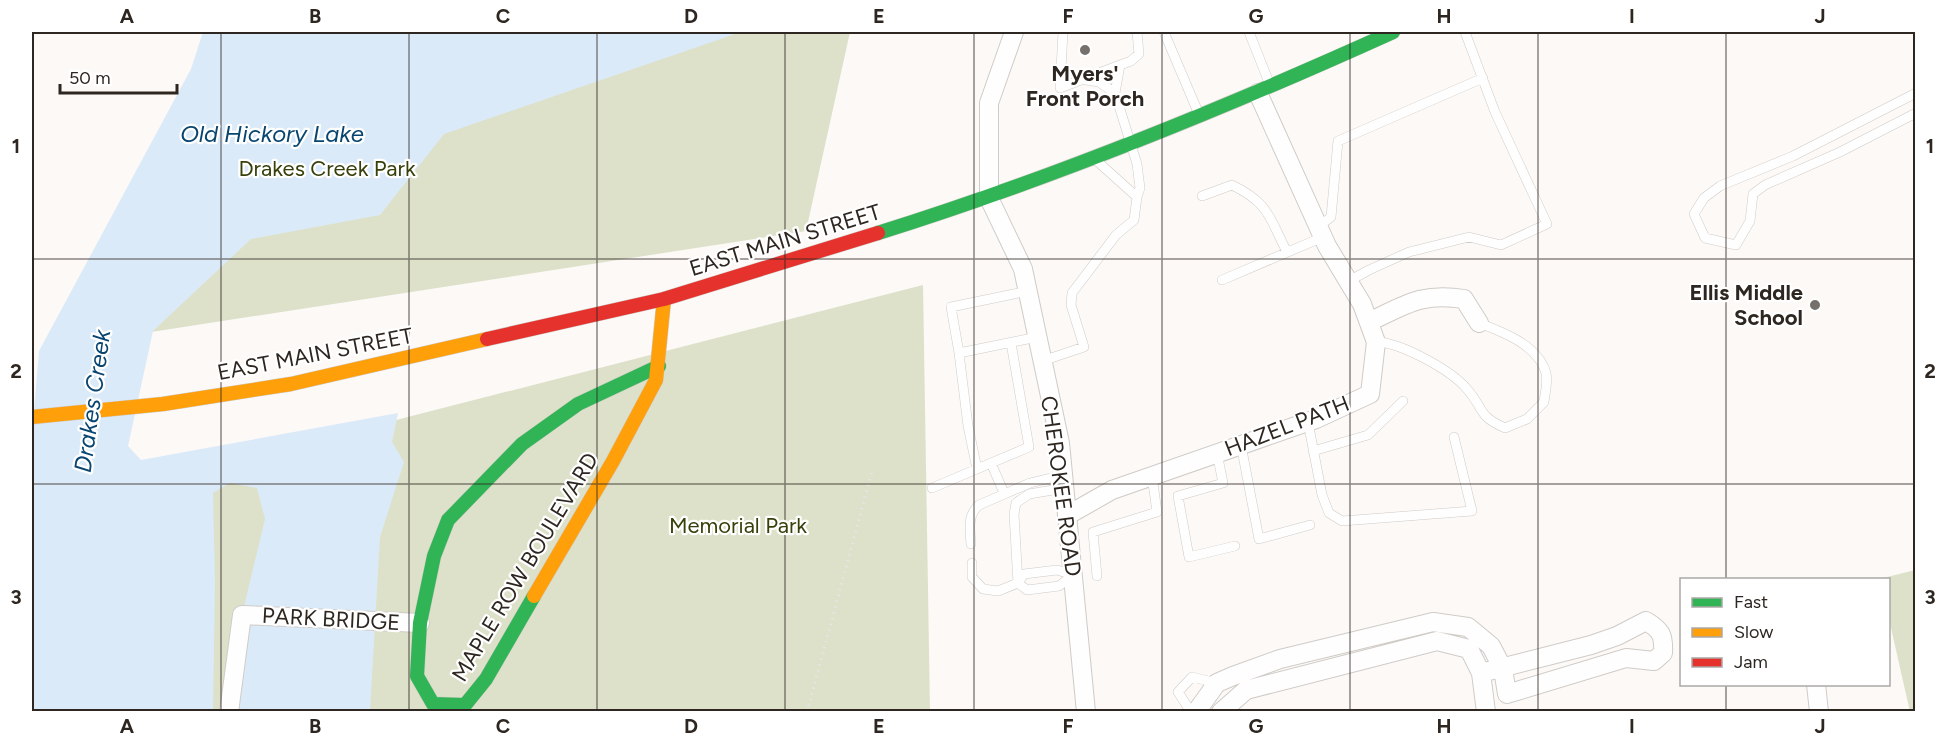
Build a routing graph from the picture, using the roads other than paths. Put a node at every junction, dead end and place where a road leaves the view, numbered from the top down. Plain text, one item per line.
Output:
1 (1014, 32) edge
2 (1063, 32) edge
3 (1137, 32) edge
4 (1164, 32) edge
5 (1249, 32) edge
6 (1393, 32) edge
7 (1465, 32) edge
8 (1368, 37) edge
9 (1120, 65) junction
10 (1483, 78) junction
11 (1086, 80) junction
12 (1264, 90) junction
13 (1115, 93) junction
14 (1916, 93) edge
15 (1916, 113) edge
16 (1199, 116) junction
17 (1132, 142) junction
18 (1093, 158) junction
19 (1202, 196) dead end
20 (1137, 197) junction
21 (989, 198) junction
22 (1321, 232) junction
23 (1287, 252) junction
24 (1222, 280) dead end
25 (1349, 281) junction
26 (1028, 291) junction
27 (664, 299) junction
28 (1369, 322) junction
29 (1479, 323) joint
30 (1037, 337) junction
31 (1376, 342) junction
32 (1011, 343) junction
33 (959, 353) junction
34 (1042, 361) junction
35 (659, 366) junction
36 (1403, 401) dead end
37 (32, 417) edge
38 (1308, 422) junction
39 (1454, 437) dead end
40 (1241, 445) junction
41 (1313, 451) junction
42 (1217, 453) junction
43 (991, 463) junction
44 (978, 469) junction
45 (1152, 476) junction
46 (1064, 481) junction
47 (932, 488) dead end
48 (1004, 493) junction
49 (1068, 515) junction
50 (1310, 525) dead end
51 (971, 544) dead end
52 (1235, 546) dead end
53 (972, 563) dead end
54 (1073, 575) junction
55 (1097, 576) dead end
56 (1018, 583) junction
57 (420, 623) junction
58 (1380, 633) junction
59 (1387, 652) junction
60 (1291, 657) junction
61 (1503, 669) junction
62 (1481, 673) junction
63 (1298, 675) junction
64 (1221, 681) junction
65 (1816, 686) edge
66 (1238, 697) junction
67 (1507, 703) edge
68 (1485, 705) edge
69 (468, 708) edge
70 (230, 711) edge
71 (1086, 711) edge
72 (1191, 711) edge
73 (1196, 711) edge
74 (1221, 711) edge
75 (1820, 711) edge

1 - 21 street
2 - 11 lane
3 - 9 lane
4 - 16 lane
5 - 12 lane
6 - 8 main road, EAST MAIN STREET
7 - 10 lane
8 - 12 main road, EAST MAIN STREET
9 - 11 lane
9 - 13 lane
10 - 22 lane
10 - 25 lane
11 - 13 lane
12 - 16 main road, EAST MAIN STREET
12 - 22 street, HAZEL PATH
13 - 17 lane
14 - 15 lane
16 - 17 main road, EAST MAIN STREET
17 - 18 main road, EAST MAIN STREET
17 - 20 lane
18 - 20 lane
18 - 21 main road, EAST MAIN STREET
19 - 23 lane
20 - 34 lane
21 - 26 street, CHEROKEE ROAD
21 - 27 main road, EAST MAIN STREET
22 - 23 lane
22 - 25 street, HAZEL PATH
23 - 24 lane
25 - 28 street, HAZEL PATH
26 - 30 street, CHEROKEE ROAD
26 - 33 lane
27 - 35 main road, MAPLE ROW BOULEVARD
27 - 37 main road, EAST MAIN STREET
28 - 29 street
28 - 31 street, HAZEL PATH
29 - 31 lane
30 - 32 lane
30 - 34 street, CHEROKEE ROAD
31 - 38 street, HAZEL PATH
32 - 33 lane
32 - 43 lane
33 - 44 lane
34 - 46 street, CHEROKEE ROAD
35 - 57 main road, MAPLE ROW BOULEVARD
35 - 69 main road, MAPLE ROW BOULEVARD
36 - 41 lane
38 - 40 street, HAZEL PATH
38 - 41 lane
39 - 41 lane
40 - 42 street, HAZEL PATH
40 - 50 lane
42 - 45 street, HAZEL PATH
42 - 52 lane
43 - 44 lane
43 - 48 lane
44 - 47 lane
45 - 49 street, HAZEL PATH
45 - 55 lane
46 - 48 lane
46 - 49 street, CHEROKEE ROAD
46 - 56 lane
48 - 51 lane
49 - 54 street, CHEROKEE ROAD
53 - 56 lane
54 - 56 lane
54 - 56 lane
54 - 71 street, CHEROKEE ROAD
57 - 69 main road, MAPLE ROW BOULEVARD
57 - 70 street, PARK BRIDGE
58 - 59 street
58 - 60 street
58 - 61 street
59 - 62 street
59 - 63 street
60 - 63 street
60 - 64 street
61 - 62 street
61 - 67 street
61 - 67 street
62 - 68 street
63 - 66 street
64 - 66 street
64 - 72 lane
64 - 73 street
65 - 75 street
66 - 74 street
67 - 68 street

